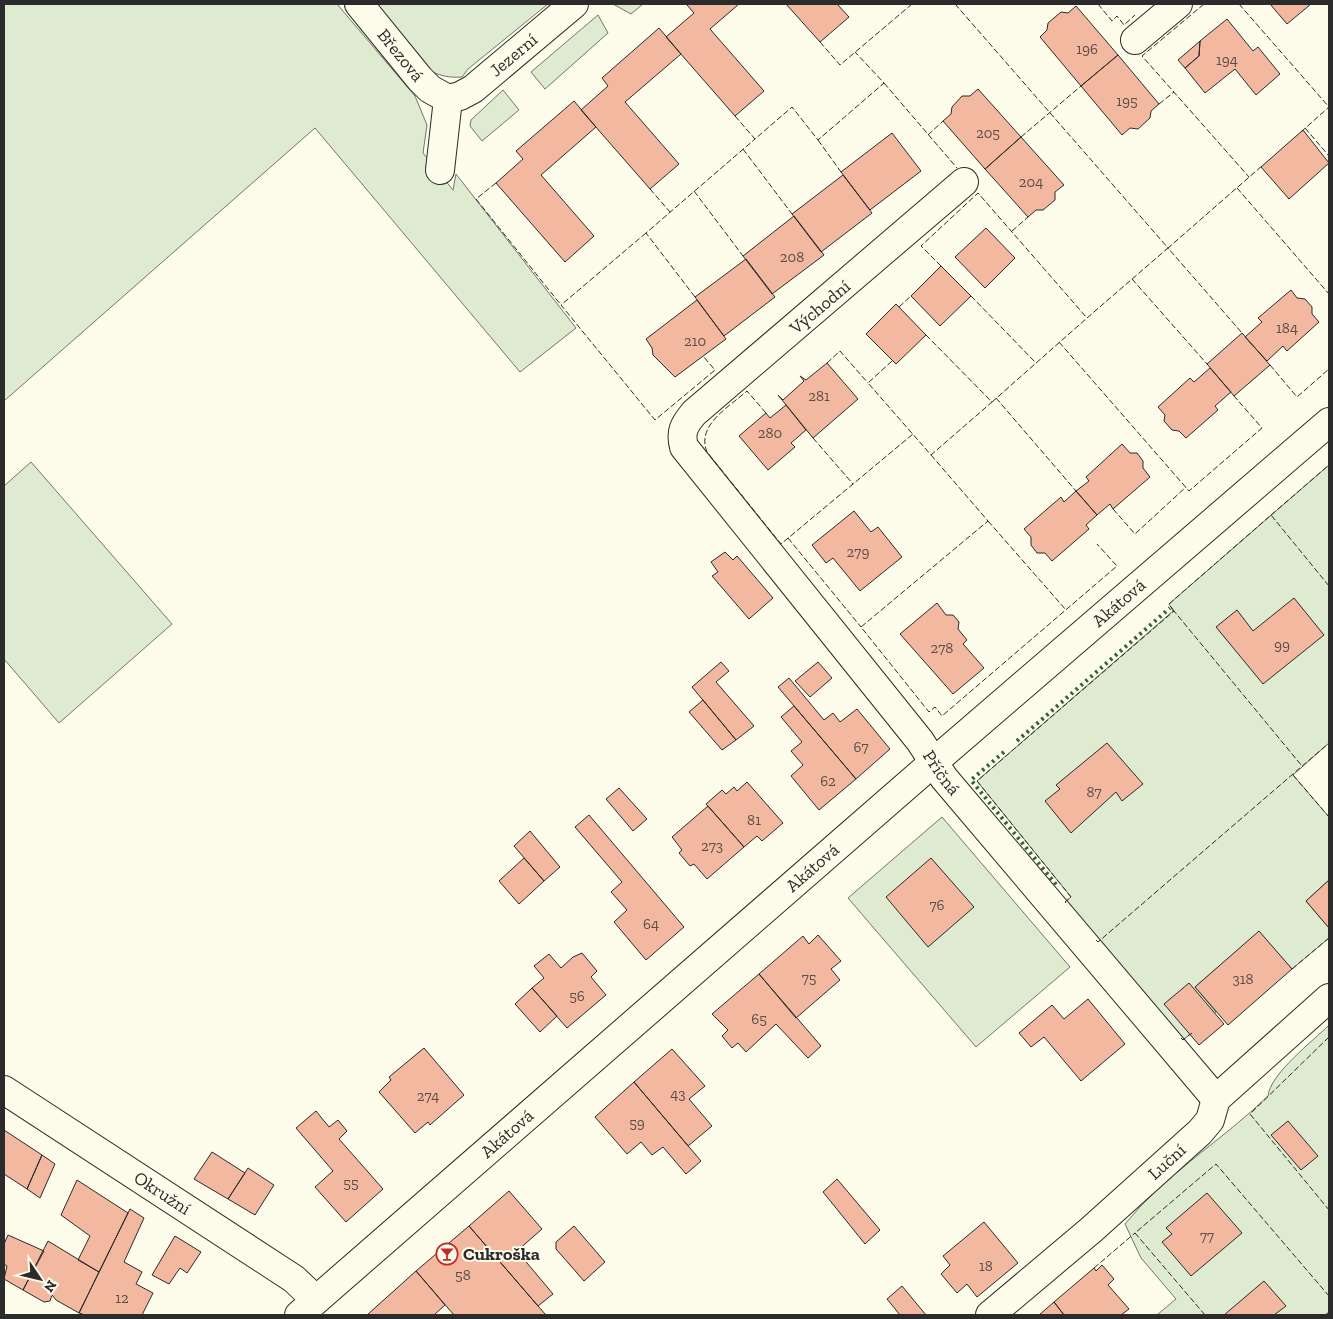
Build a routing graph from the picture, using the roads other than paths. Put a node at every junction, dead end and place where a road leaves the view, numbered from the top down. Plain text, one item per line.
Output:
1 (359, 4) edge
2 (574, 4) edge
3 (1178, 4) edge
4 (1135, 40) dead end
5 (448, 99) junction
6 (440, 170) dead end
7 (964, 182) dead end
8 (1329, 422) edge
9 (681, 435) joint
10 (935, 761) junction
11 (1329, 998) edge
12 (4, 1090) edge
13 (1216, 1099) junction
14 (308, 1307) edge
15 (990, 1315) edge

1 - 5 street, Březová
2 - 5 street, Jezerní
3 - 4 street
5 - 6 street
7 - 9 street, Východní
8 - 10 street, Akátová
9 - 10 street, Příčná
10 - 13 street, Příčná
10 - 14 street, Akátová
11 - 13 street, Luční
12 - 14 street, Okružní
13 - 15 street, Luční

